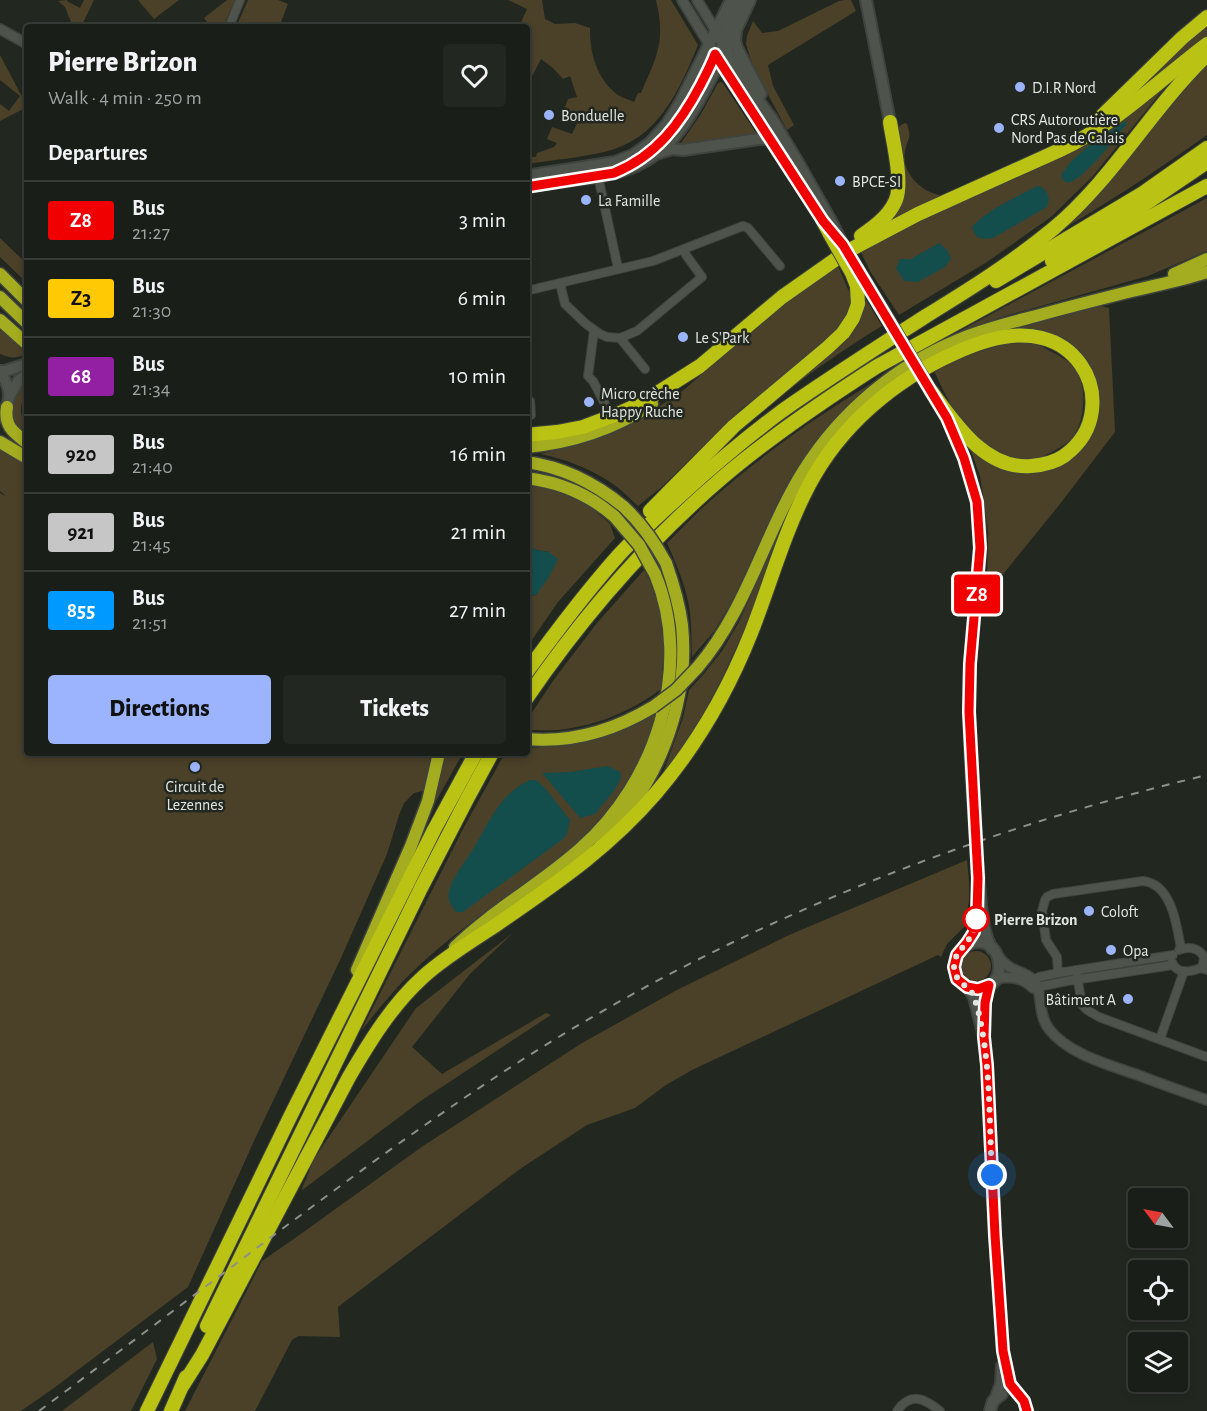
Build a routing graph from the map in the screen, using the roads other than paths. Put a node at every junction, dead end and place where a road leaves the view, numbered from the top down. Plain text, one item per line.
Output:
1 (240, 0) edge
2 (682, 0) edge
3 (697, 0) edge
4 (750, 0) edge
5 (866, 0) edge
6 (736, 9) edge
7 (1207, 17) edge
8 (230, 24) edge
9 (0, 29) edge
10 (716, 31) junction
11 (24, 42) edge
12 (710, 44) junction
13 (1207, 44) edge
14 (721, 53) junction
15 (1207, 55) edge
16 (772, 119) junction
17 (890, 122) joint
18 (769, 139) junction
19 (1207, 148) edge
20 (653, 156) junction
21 (1044, 157) junction
22 (1207, 162) edge
23 (614, 173) junction
24 (530, 175) edge
25 (597, 176) junction
26 (530, 186) edge
27 (1207, 186) edge
28 (830, 229) junction
29 (684, 249) junction
30 (1207, 259) edge
31 (780, 266) dead end
32 (618, 268) junction
33 (856, 272) junction
34 (1207, 272) edge
35 (0, 274) edge
36 (560, 283) junction
37 (530, 290) edge
38 (0, 297) edge
39 (24, 298) edge
40 (1099, 299) junction
41 (767, 309) junction
42 (0, 320) edge
43 (24, 320) edge
44 (594, 331) junction
45 (620, 338) junction
46 (24, 341) edge
47 (24, 365) edge
48 (700, 366) junction
49 (876, 367) junction
50 (645, 369) dead end
51 (844, 370) junction
52 (0, 372) edge
53 (24, 377) edge
54 (931, 391) junction
55 (530, 401) edge
56 (605, 404) dead end
57 (6, 406) edge
58 (531, 415) dead end
59 (0, 431) edge
60 (530, 435) edge
61 (24, 440) edge
62 (0, 442) edge
63 (530, 447) edge
64 (24, 448) edge
65 (24, 456) edge
66 (530, 463) edge
67 (530, 479) edge
68 (530, 662) edge
69 (530, 668) edge
70 (530, 693) edge
71 (530, 740) edge
72 (438, 756) edge
73 (474, 756) edge
74 (490, 756) edge
75 (978, 878) junction
76 (963, 948) junction
77 (1181, 949) junction
78 (995, 952) junction
79 (1173, 955) junction
80 (1173, 965) junction
81 (433, 968) junction
82 (1204, 969) edge
83 (1076, 970) junction
84 (1184, 971) junction
85 (1058, 973) junction
86 (1077, 980) junction
87 (992, 982) junction
88 (1033, 984) junction
89 (964, 985) junction
90 (984, 1037) junction
91 (1160, 1039) junction
92 (1207, 1057) edge
93 (1207, 1100) edge
94 (291, 1114) junction
95 (1003, 1351) junction
96 (183, 1385) junction
97 (1019, 1395) junction
98 (996, 1397) junction
99 (990, 1410) edge
100 (147, 1411) edge
101 (171, 1411) edge
102 (897, 1411) edge
103 (940, 1411) edge
104 (1027, 1411) edge

1 - 8 street
2 - 12 street
3 - 10 street
4 - 6 main road
5 - 17 main road
6 - 10 main road
6 - 14 main road
6 - 16 main road
7 - 21 highway
9 - 11 street
10 - 12 main road
10 - 14 main road
12 - 14 main road
12 - 24 main road
13 - 21 highway
14 - 16 main road
14 - 18 main road
14 - 20 main road
14 - 23 main road
15 - 51 highway
16 - 28 main road
17 - 41 highway
18 - 20 main road
18 - 28 main road
19 - 51 highway
20 - 23 main road
21 - 41 highway
22 - 49 highway
23 - 25 main road
25 - 26 main road
25 - 32 street
27 - 49 highway
28 - 33 highway, bridge
28 - 33 main road, bridge
29 - 31 street
29 - 32 street
29 - 45 street
30 - 40 highway
32 - 36 street
33 - 54 main road, bridge
33 - 68 highway
34 - 40 highway
35 - 39 highway
36 - 37 street
36 - 44 street
38 - 43 highway
40 - 71 highway, bridge
41 - 48 highway
42 - 46 highway
44 - 45 street
44 - 56 street
45 - 50 street
47 - 52 main road
48 - 60 highway
48 - 63 highway
49 - 70 highway
51 - 69 highway
52 - 57 main road
53 - 57 main road
54 - 75 main road
54 - 81 highway
55 - 58 street
57 - 61 highway
59 - 64 highway
62 - 65 highway
66 - 81 highway, bridge
67 - 81 highway, bridge
72 - 94 highway
73 - 94 highway
74 - 96 highway
75 - 76 main road
75 - 78 main road
76 - 78 main road
76 - 89 main road
77 - 79 street
77 - 82 street
77 - 85 street
78 - 87 main road
78 - 88 street
79 - 80 street
79 - 83 street
80 - 84 street
80 - 86 street
81 - 96 highway
82 - 84 street
83 - 85 street
83 - 86 street
84 - 91 street
85 - 88 street
86 - 88 street
86 - 91 street
87 - 88 street
87 - 89 main road
87 - 90 main road
88 - 93 street
89 - 90 main road
90 - 95 main road
91 - 92 street
94 - 100 highway
95 - 97 main road
95 - 98 main road
96 - 101 highway
97 - 98 main road
97 - 104 main road
98 - 99 main road
102 - 103 street

